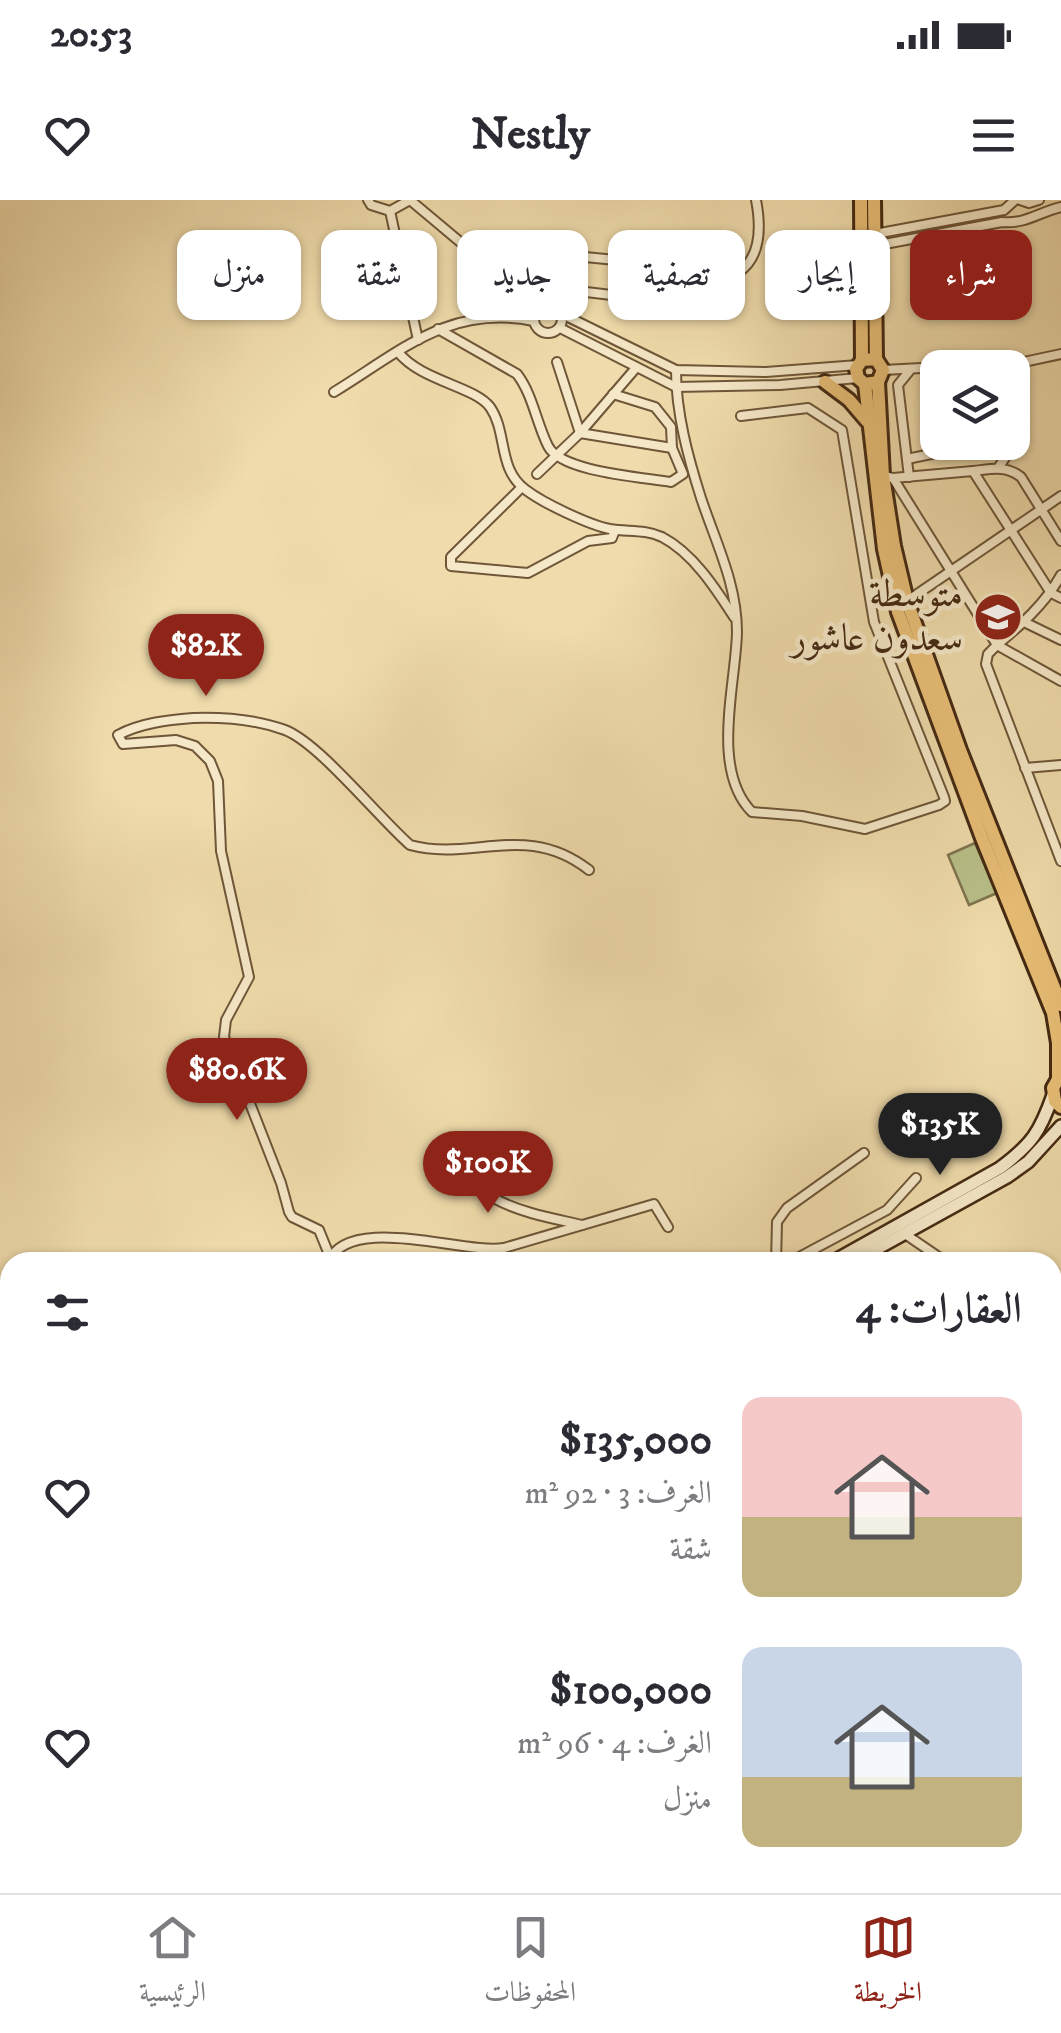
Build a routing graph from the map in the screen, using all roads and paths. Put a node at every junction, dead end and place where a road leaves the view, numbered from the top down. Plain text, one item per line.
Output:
1 (368, 200) edge
2 (756, 200) edge
3 (861, 200) edge
4 (874, 200) edge
5 (1018, 200) edge
6 (1039, 200) edge
7 (1061, 207) edge
8 (390, 211) junction
9 (875, 230) edge
10 (890, 237) edge
11 (890, 238) edge
12 (457, 239) edge
13 (588, 257) edge
14 (470, 320) edge
15 (524, 320) edge
16 (561, 320) edge
17 (574, 320) edge
18 (871, 320) edge
19 (534, 321) joint
20 (560, 328) junction
21 (438, 329) junction
22 (418, 340) junction
23 (398, 352) junction
24 (1061, 354) edge
25 (1030, 360) edge
26 (556, 362) dead end
27 (635, 368) junction
28 (911, 369) junction
29 (920, 369) edge
30 (676, 370) junction
31 (869, 371) junction
32 (825, 382) junction
33 (676, 386) junction
34 (334, 392) dead end
35 (614, 394) junction
36 (741, 416) dead end
37 (869, 422) junction
38 (580, 433) junction
39 (672, 448) junction
40 (555, 456) junction
41 (920, 456) edge
42 (907, 459) junction
43 (1004, 460) edge
44 (998, 468) junction
45 (973, 470) junction
46 (537, 474) dead end
47 (888, 477) junction
48 (909, 477) junction
49 (522, 486) junction
50 (1061, 496) edge
51 (1042, 508) junction
52 (1010, 528) junction
53 (615, 530) junction
54 (1061, 542) edge
55 (949, 572) junction
56 (1061, 575) edge
57 (1051, 593) junction
58 (1061, 598) edge
59 (906, 601) junction
60 (736, 619) junction
61 (1024, 622) junction
62 (1061, 640) edge
63 (997, 645) junction
64 (1061, 681) edge
65 (1061, 765) edge
66 (1026, 768) junction
67 (965, 792) junction
68 (945, 801) junction
69 (1061, 861) edge
70 (589, 870) dead end
71 (1061, 1005) edge
72 (1060, 1076) edge
73 (1057, 1101) edge
74 (1061, 1126) edge
75 (470, 1142) dead end
76 (864, 1154) dead end
77 (916, 1178) dead end
78 (586, 1226) junction
79 (668, 1227) dead end
80 (905, 1234) junction
81 (326, 1252) edge
82 (339, 1252) edge
83 (776, 1252) edge
84 (809, 1252) edge
85 (850, 1252) edge
86 (871, 1252) edge
87 (931, 1252) edge

1 - 8 street
2 - 13 street
3 - 31 main road
4 - 9 main road
5 - 6 street
5 - 10 street
7 - 11 street
8 - 12 street
8 - 22 street
14 - 21 street
15 - 19 street
16 - 20 street
17 - 30 street
18 - 31 main road
19 - 20 street
20 - 27 street
21 - 22 street
21 - 40 street
22 - 23 street
23 - 34 street
23 - 49 street
24 - 25 street
26 - 38 street
27 - 33 street
27 - 35 street
28 - 29 street
28 - 31 street
28 - 42 street
30 - 31 street
30 - 33 street
31 - 32 street
31 - 37 main road
31 - 47 main road
32 - 33 street
32 - 37 main road
33 - 60 street
35 - 38 street
35 - 39 street
36 - 68 street
37 - 67 main road
38 - 39 street
38 - 40 street
39 - 40 street
40 - 46 street
41 - 42 street
42 - 48 street
43 - 44 street
44 - 45 street
44 - 51 street
45 - 48 street
45 - 52 street
47 - 48 street
47 - 55 street
47 - 59 main road
49 - 53 street
49 - 53 street
50 - 51 street
51 - 52 street
51 - 54 street
52 - 55 street
52 - 57 street
53 - 60 street
55 - 59 street
55 - 63 street
56 - 57 street
57 - 58 street
57 - 61 street
59 - 71 main road
60 - 68 street
61 - 62 street
61 - 63 street
63 - 64 street
63 - 66 street
65 - 66 street
66 - 69 street
67 - 68 street
67 - 72 main road
70 - 81 street
72 - 73 main road
73 - 85 main road
74 - 80 main road
75 - 78 street
76 - 83 street
77 - 84 street
78 - 79 street
78 - 82 street
80 - 86 main road
80 - 87 street

